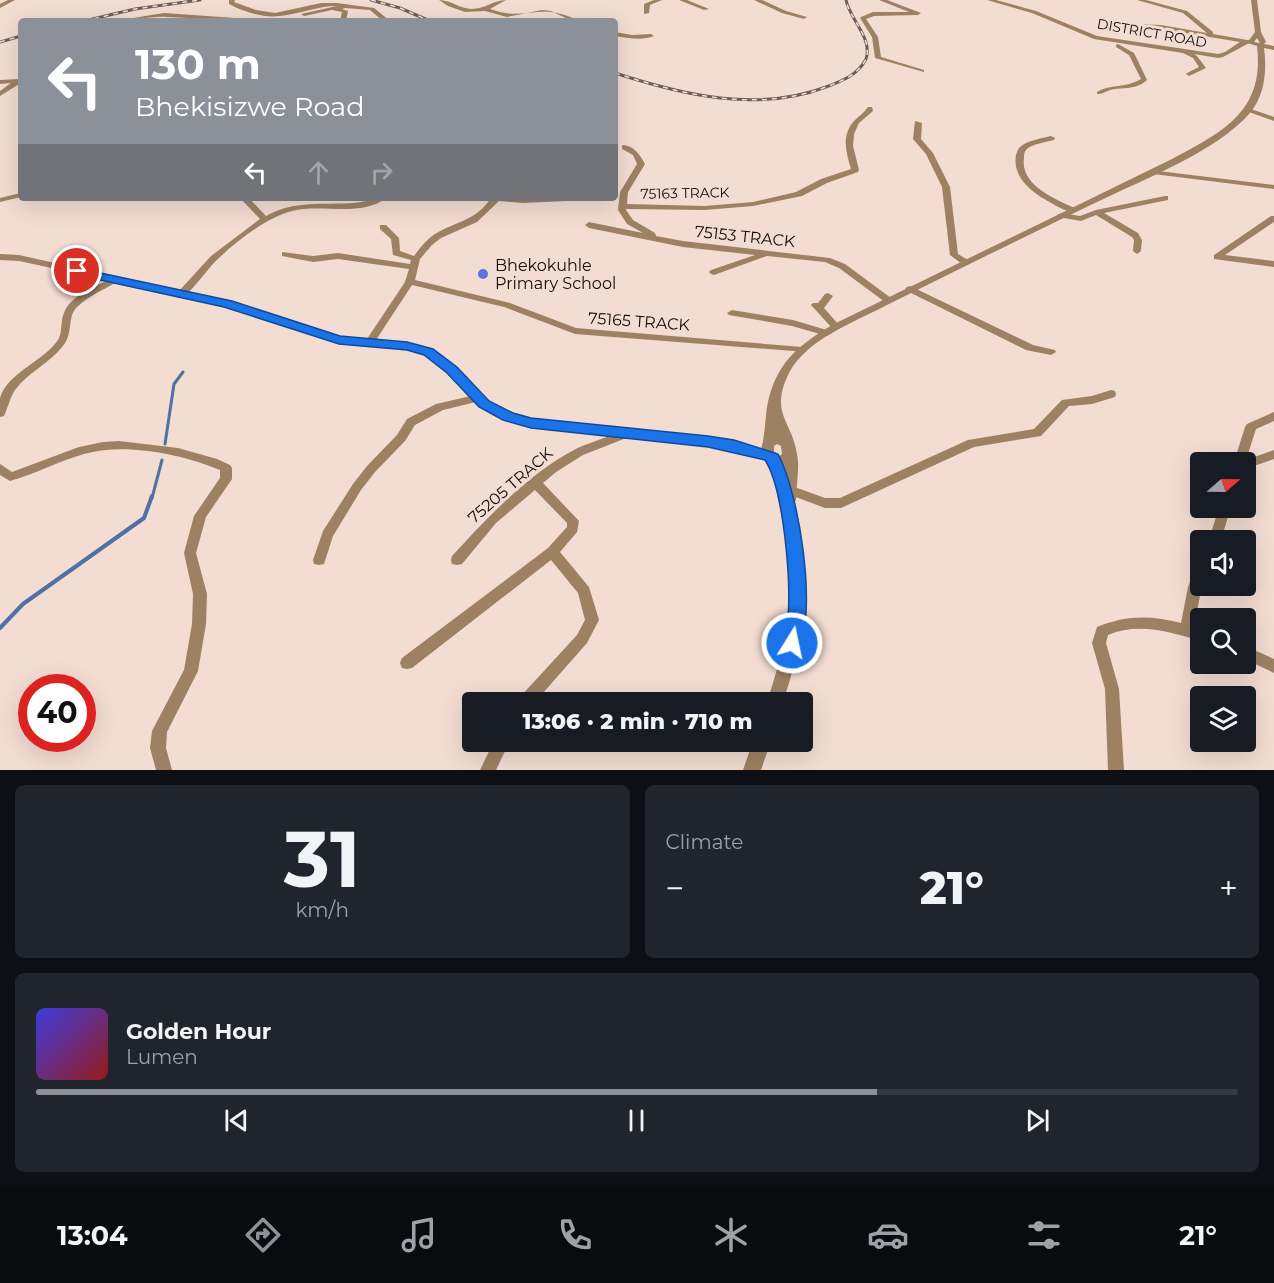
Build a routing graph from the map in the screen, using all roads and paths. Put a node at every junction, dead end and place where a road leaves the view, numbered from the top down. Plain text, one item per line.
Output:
1 (12, 0) edge
2 (442, 0) edge
3 (503, 0) edge
4 (659, 0) edge
5 (682, 0) edge
6 (757, 0) edge
7 (882, 0) edge
8 (990, 0) edge
9 (1140, 0) edge
10 (1164, 0) edge
11 (1254, 0) edge
12 (231, 1) edge
13 (0, 6) edge
14 (342, 7) junction
15 (1165, 7) junction
16 (706, 9) dead end
17 (487, 10) junction
18 (646, 13) dead end
19 (804, 17) dead end
20 (144, 18) edge
21 (210, 18) edge
22 (291, 18) edge
23 (344, 18) edge
24 (383, 18) edge
25 (570, 18) edge
26 (1138, 26) dead end
27 (618, 35) edge
28 (1213, 35) junction
29 (651, 36) dead end
30 (1093, 37) junction
31 (1255, 45) junction
32 (1274, 48) edge
33 (1184, 51) junction
34 (922, 71) dead end
35 (1190, 74) dead end
36 (18, 80) edge
37 (18, 81) edge
38 (0, 82) edge
39 (1099, 93) dead end
40 (0, 94) edge
41 (870, 108) dead end
42 (1248, 110) junction
43 (1274, 119) edge
44 (918, 123) dead end
45 (1051, 138) dead end
46 (625, 147) dead end
47 (1153, 171) junction
48 (1274, 187) edge
49 (620, 192) edge
50 (18, 196) edge
51 (1165, 198) dead end
52 (0, 200) edge
53 (247, 201) edge
54 (313, 201) edge
55 (372, 201) edge
56 (494, 201) edge
57 (623, 206) junction
58 (304, 207) junction
59 (1072, 210) junction
60 (1096, 212) junction
61 (1061, 215) junction
62 (1274, 218) edge
63 (266, 220) junction
64 (589, 225) dead end
65 (383, 227) dead end
66 (666, 241) junction
67 (1137, 251) dead end
68 (766, 253) junction
69 (285, 254) dead end
70 (0, 257) edge
71 (965, 262) junction
72 (414, 263) junction
73 (1274, 264) edge
74 (714, 273) dead end
75 (115, 280) junction
76 (410, 282) junction
77 (910, 289) junction
78 (179, 295) junction
79 (828, 296) dead end
80 (888, 300) junction
81 (732, 313) dead end
82 (836, 327) junction
83 (827, 333) junction
84 (370, 342) junction
85 (802, 350) junction
86 (1051, 352) dead end
87 (1111, 394) dead end
88 (478, 398) junction
89 (774, 408) junction
90 (0, 413) edge
91 (1274, 416) edge
92 (627, 434) junction
93 (790, 449) junction
94 (769, 450) junction
95 (1243, 452) edge
96 (1274, 454) edge
97 (1256, 461) edge
98 (0, 468) edge
99 (536, 483) junction
100 (789, 489) junction
101 (788, 510) junction
102 (552, 552) junction
103 (319, 560) dead end
104 (457, 560) dead end
105 (1190, 633) edge
106 (1256, 657) edge
107 (407, 663) dead end
108 (1274, 666) edge
109 (534, 692) edge
110 (778, 692) edge
111 (497, 752) edge
112 (758, 752) edge
113 (164, 770) edge
114 (488, 770) edge
115 (752, 770) edge
116 (1116, 770) edge

1 - 13 street
2 - 17 street
3 - 17 street
4 - 18 street
5 - 16 street
6 - 19 street
7 - 34 street
8 - 30 street, DISTRICT ROAD
9 - 15 street
10 - 15 street
11 - 31 street
12 - 14 street
14 - 22 street
14 - 23 street
14 - 24 street
15 - 28 street
17 - 25 street
20 - 21 street
26 - 28 street
27 - 29 street
28 - 31 street
30 - 33 street, DISTRICT ROAD
30 - 39 street
31 - 32 street
31 - 33 street, DISTRICT ROAD
31 - 42 street
33 - 35 street
36 - 38 street
37 - 40 street
41 - 57 street, 75163 TRACK
42 - 43 street
42 - 47 street
44 - 71 street
45 - 59 street
46 - 49 street
47 - 48 street
47 - 59 street
49 - 57 street
50 - 52 street
51 - 60 street
53 - 63 street
54 - 58 street
55 - 58 street
56 - 72 street
57 - 66 street, 75163 TRACK
58 - 63 street
59 - 61 street
60 - 61 street
60 - 67 street
61 - 71 street
62 - 73 street
63 - 78 street
64 - 66 street, 75153 TRACK
65 - 72 street
66 - 68 street, 75153 TRACK
68 - 74 street
68 - 80 street, 75153 TRACK
69 - 72 street
70 - 75 street
71 - 77 street
72 - 76 street
75 - 78 street
75 - 90 street
76 - 84 street
76 - 85 street, 75165 TRACK
77 - 80 street
77 - 86 street
78 - 84 street
79 - 82 street
80 - 82 street
81 - 83 street
82 - 83 street
83 - 85 street
84 - 88 street
85 - 89 street
87 - 100 street
88 - 92 street
88 - 103 street
89 - 93 street
89 - 94 street
91 - 95 street
92 - 94 street
92 - 99 street, 75205 TRACK
93 - 94 street
93 - 100 street
94 - 101 street
96 - 97 street
98 - 113 street
99 - 102 street
99 - 104 street, 75205 TRACK
100 - 101 street
101 - 110 street
102 - 107 street
102 - 109 street
105 - 116 street
106 - 108 street
111 - 114 street
112 - 115 street

